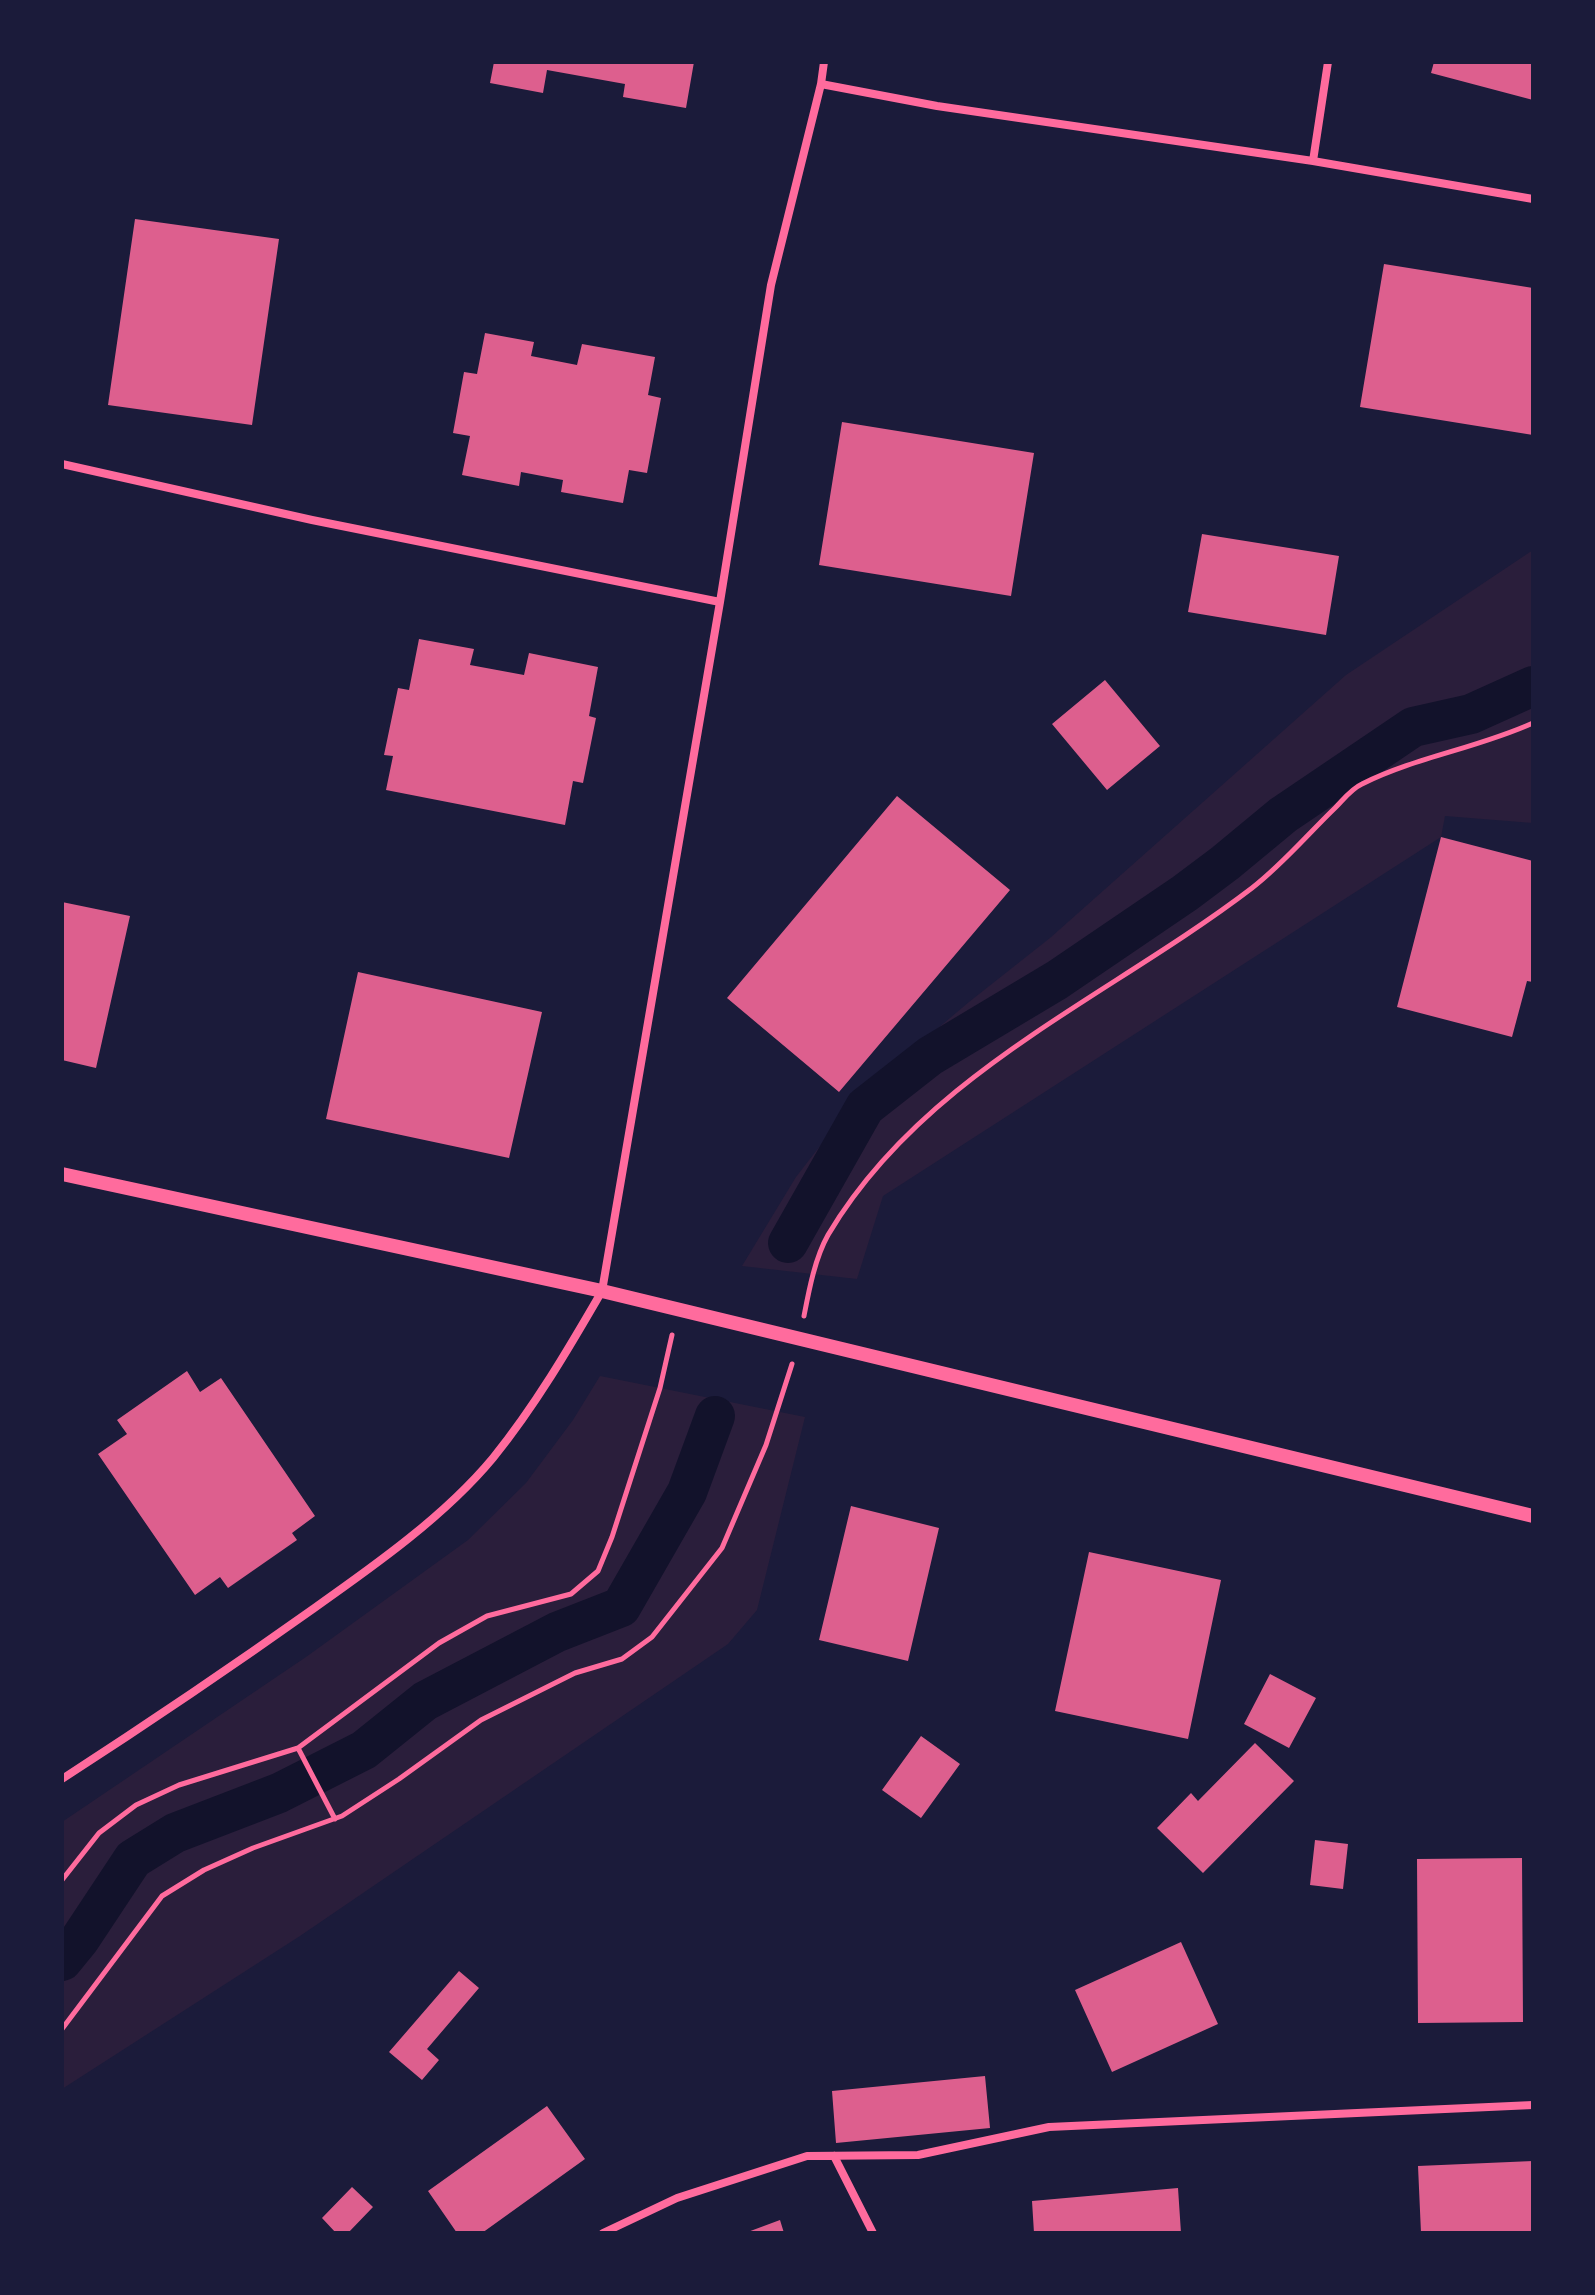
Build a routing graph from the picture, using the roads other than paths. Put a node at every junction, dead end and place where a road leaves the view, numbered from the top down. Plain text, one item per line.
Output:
1 (824, 62) edge
2 (1328, 62) edge
3 (821, 84) junction
4 (1313, 161) junction
5 (1533, 199) edge
6 (62, 464) edge
7 (720, 602) junction
8 (62, 1174) edge
9 (602, 1291) junction
10 (1533, 1516) edge
11 (62, 1779) edge
12 (1533, 2105) edge
13 (834, 2156) junction
14 (603, 2233) edge
15 (873, 2233) edge

1 - 3 street
2 - 4 street
3 - 4 street
3 - 7 street
4 - 5 street
6 - 7 street
7 - 9 street
8 - 9 street
9 - 10 street
9 - 11 street
12 - 13 street
13 - 14 street
13 - 15 street

